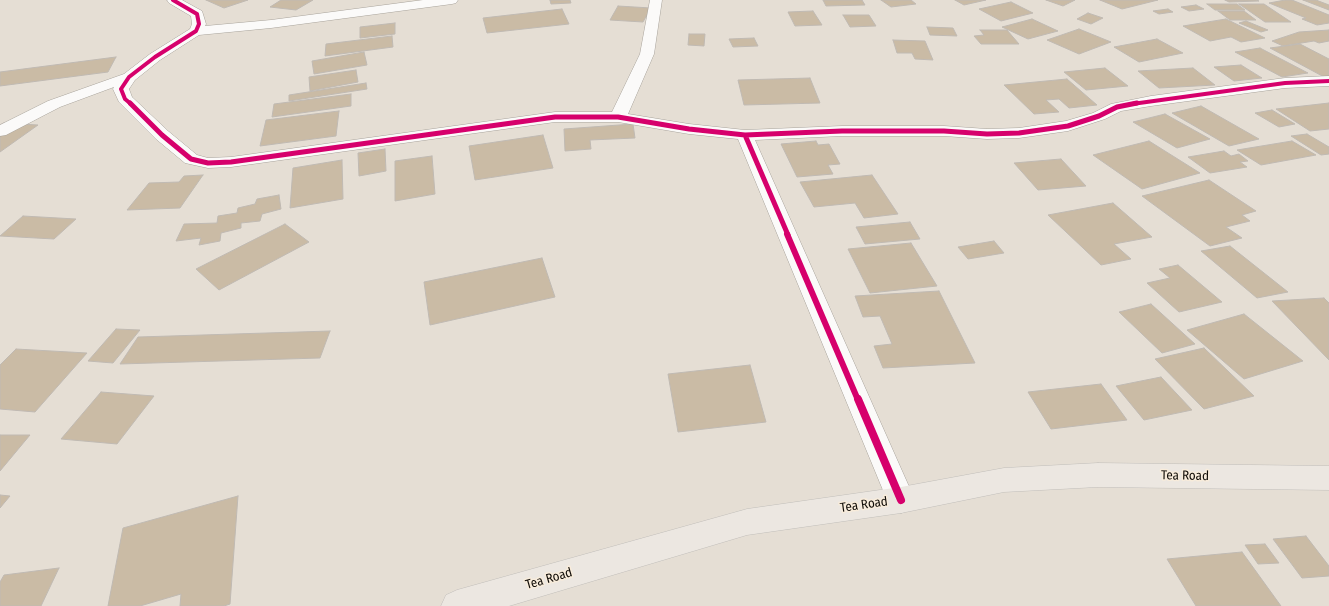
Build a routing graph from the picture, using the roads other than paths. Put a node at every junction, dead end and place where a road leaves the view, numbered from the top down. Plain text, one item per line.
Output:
1 (173, 0) edge
2 (452, 0) edge
3 (656, 0) edge
4 (196, 31) junction
5 (129, 76) junction
6 (1329, 81) edge
7 (618, 117) junction
8 (0, 131) edge
9 (745, 135) junction
10 (1329, 478) edge
11 (902, 500) junction
12 (457, 606) edge

1 - 4 street
2 - 4 street
3 - 7 street
4 - 5 street
5 - 7 street
5 - 8 street
6 - 9 street
7 - 9 street
9 - 11 street
10 - 11 main road, Tea Road
11 - 12 main road, Tea Road

